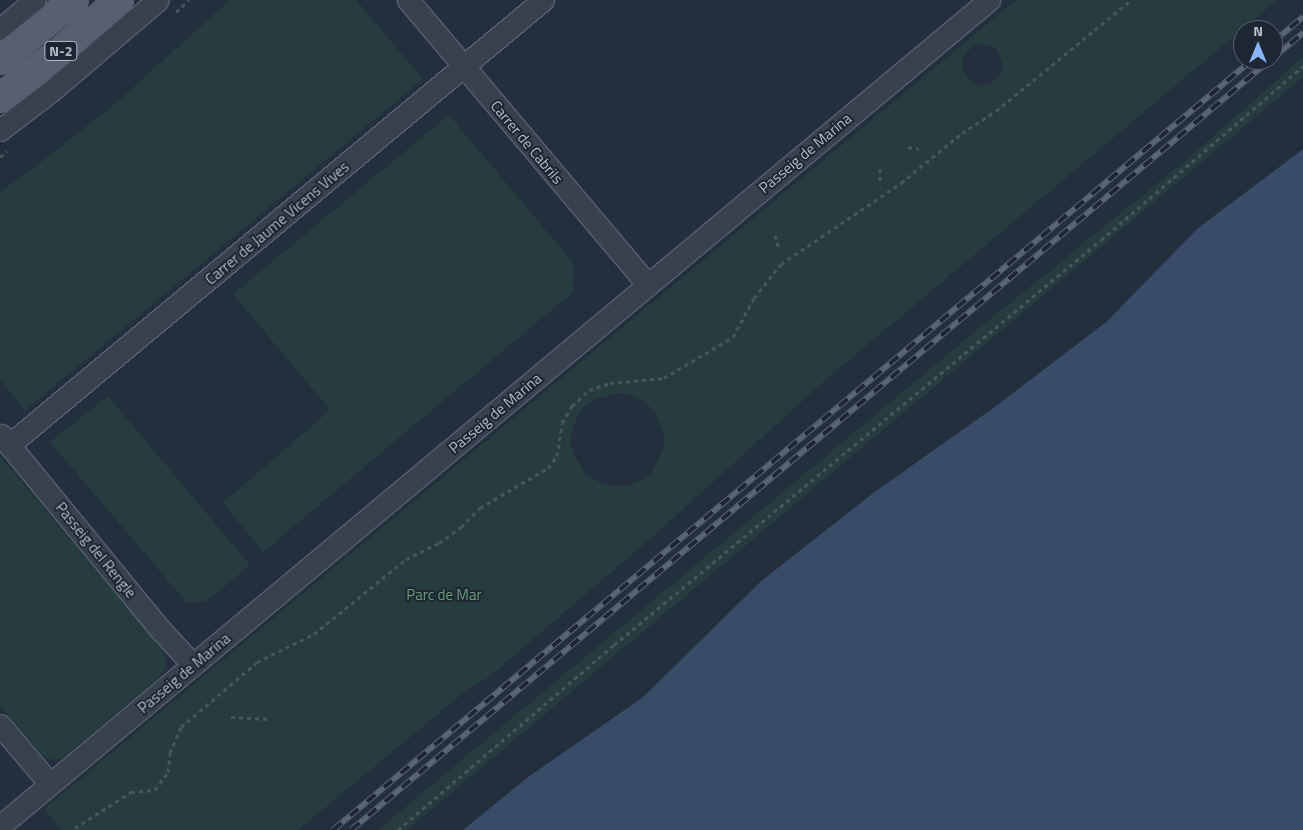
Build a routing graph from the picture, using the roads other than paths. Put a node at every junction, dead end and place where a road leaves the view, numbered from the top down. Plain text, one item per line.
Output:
1 (36, 0) edge
2 (74, 0) edge
3 (119, 0) edge
4 (158, 0) edge
5 (408, 0) edge
6 (544, 0) edge
7 (989, 0) edge
8 (0, 29) edge
9 (0, 60) edge
10 (464, 66) junction
11 (0, 98) edge
12 (0, 130) edge
13 (647, 284) junction
14 (5, 439) edge
15 (193, 665) junction
16 (0, 725) edge
17 (50, 784) junction
18 (0, 826) edge

1 - 8 street
2 - 9 main road, N-2
3 - 11 main road, N-2
4 - 12 street
5 - 10 street, Carrer de Cabrils
6 - 10 street, Carrer de Jaume Vicens Vives
7 - 13 street, Passeig de Marina
10 - 13 street, Carrer de Cabrils
10 - 14 street, Carrer de Jaume Vicens Vives
13 - 15 street, Passeig de Marina
14 - 15 street, Passeig del Rengle
15 - 17 street, Passeig de Marina
16 - 17 street
17 - 18 street, Passeig de Marina

